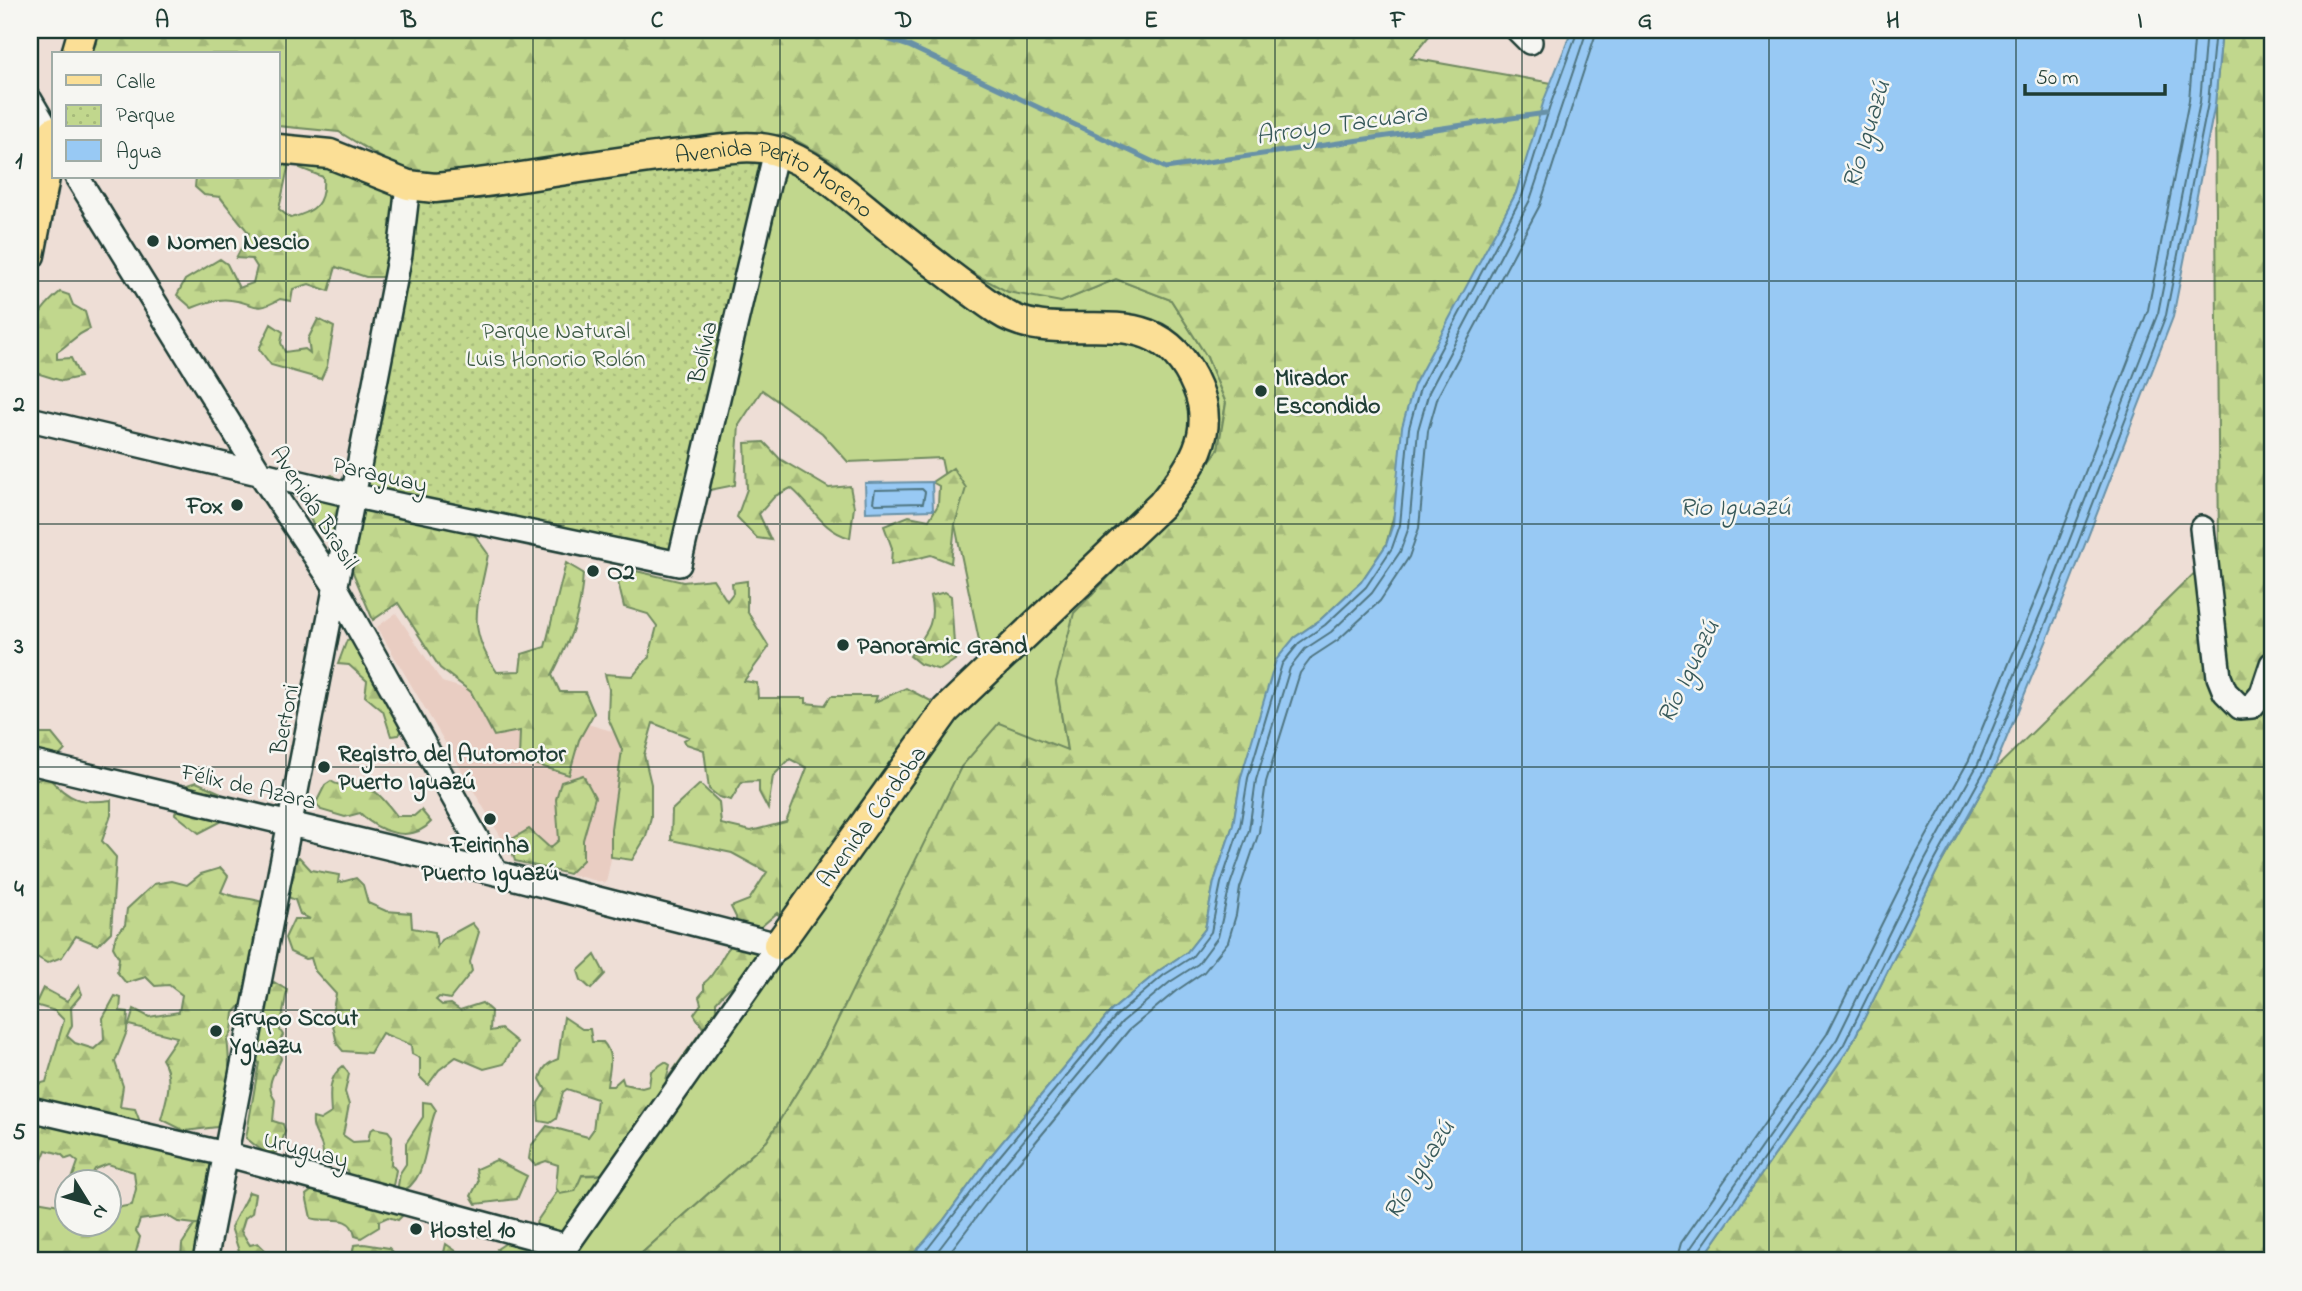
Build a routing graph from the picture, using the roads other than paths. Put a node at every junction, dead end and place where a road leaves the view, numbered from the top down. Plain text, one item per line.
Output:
1 (83, 30) edge
2 (77, 52) edge
3 (30, 100) edge
4 (46, 139) edge
5 (280, 149) edge
6 (776, 151) junction
7 (78, 178) edge
8 (408, 185) junction
9 (30, 255) edge
10 (1202, 400) joint
11 (30, 419) edge
12 (260, 472) junction
13 (351, 495) junction
14 (2202, 528) dead end
15 (679, 564) joint
16 (335, 586) junction
17 (2272, 664) edge
18 (30, 762) edge
19 (291, 823) junction
20 (496, 873) junction
21 (778, 945) junction
22 (30, 1109) edge
23 (225, 1154) junction
24 (561, 1254) edge
25 (205, 1261) edge

1 - 2 main road
3 - 4 street
4 - 9 main road
5 - 8 main road, Avenida Perito Moreno
6 - 8 main road, Avenida Perito Moreno
6 - 10 main road, Avenida Perito Moreno
6 - 15 street, Bolívia
7 - 12 street, Avenida Brasil
8 - 13 street, Bertoni
10 - 21 main road, Avenida Córdoba
11 - 12 street, Paraguay
12 - 13 street, Paraguay
12 - 16 street, Avenida Brasil
13 - 15 street, Paraguay
13 - 16 street, Bertoni
14 - 17 street
16 - 19 street, Bertoni
16 - 20 street, Avenida Brasil
18 - 19 street, Félix de Azara
19 - 20 street, Félix de Azara
19 - 23 street, Bertoni
20 - 21 street, Félix de Azara
21 - 24 street, Avenida Córdoba
22 - 23 street, Uruguay
23 - 24 street, Uruguay
23 - 25 street, Bertoni

